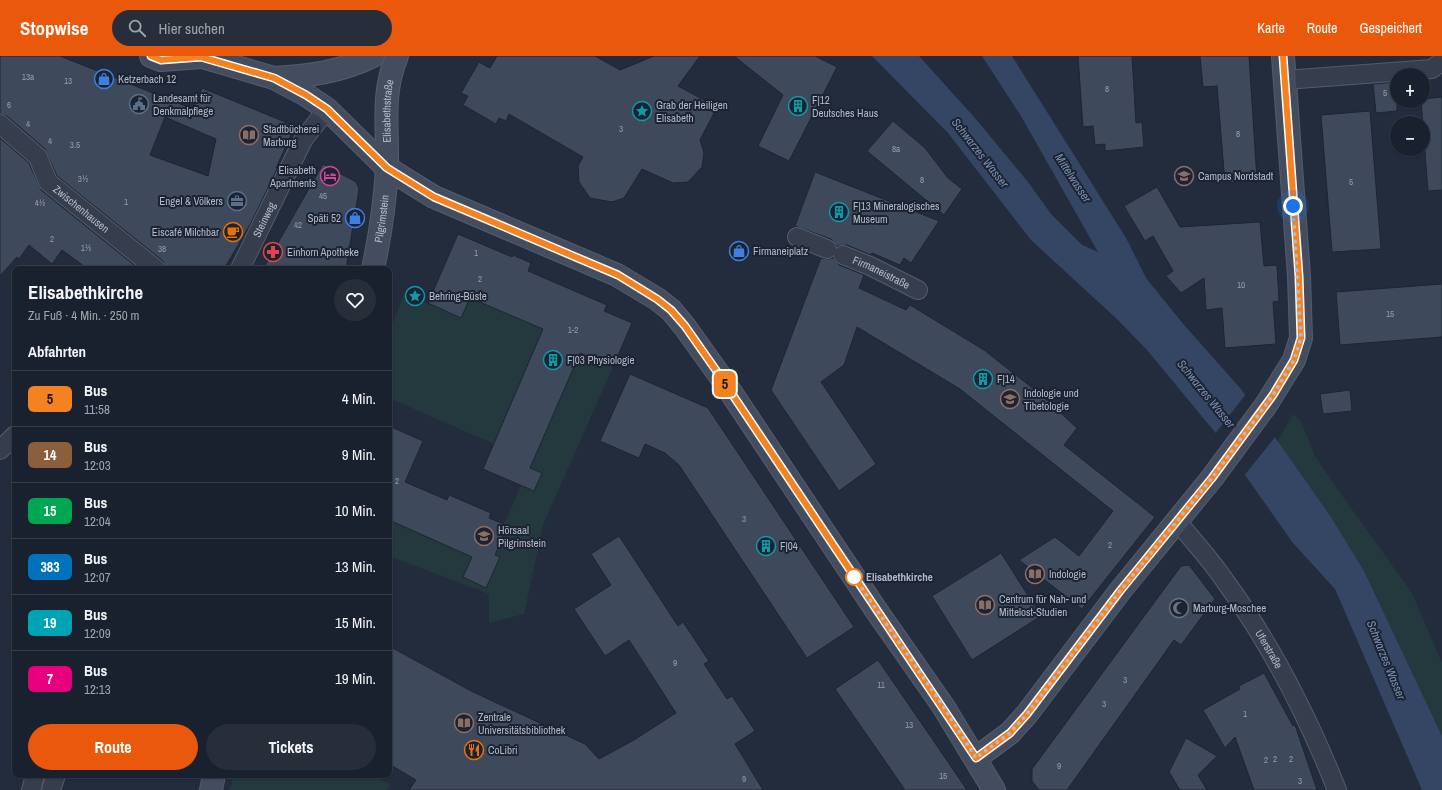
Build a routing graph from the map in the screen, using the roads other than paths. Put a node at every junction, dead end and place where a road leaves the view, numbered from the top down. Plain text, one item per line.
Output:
1 (151, 56) edge
2 (200, 56) edge
3 (373, 56) edge
4 (397, 56) edge
5 (1283, 56) edge
6 (1442, 61) edge
7 (274, 78) junction
8 (1285, 80) junction
9 (327, 109) junction
10 (0, 124) edge
11 (387, 168) junction
12 (797, 237) dead end
13 (152, 266) edge
14 (241, 266) edge
15 (374, 266) edge
16 (918, 290) dead end
17 (12, 438) edge
18 (0, 450) edge
19 (1177, 522) junction
20 (976, 758) junction
21 (34, 778) edge
22 (55, 778) edge
23 (213, 778) edge
24 (31, 790) edge
25 (51, 790) edge
26 (211, 790) edge
27 (994, 790) edge
28 (1337, 790) edge

1 - 2 main road
2 - 7 main road
3 - 7 main road
4 - 11 main road, Elisabethstraße
5 - 8 main road
6 - 8 street
7 - 9 main road
8 - 19 main road
9 - 11 main road
9 - 14 street, Steinweg
10 - 13 street, Zwischenhausen
11 - 15 main road, Pilgrimstein
11 - 20 main road
12 - 16 street, Firmaneistraße
17 - 18 street
19 - 20 main road
19 - 28 street, Uferstraße
20 - 27 main road
21 - 24 street
22 - 25 street
23 - 26 main road

